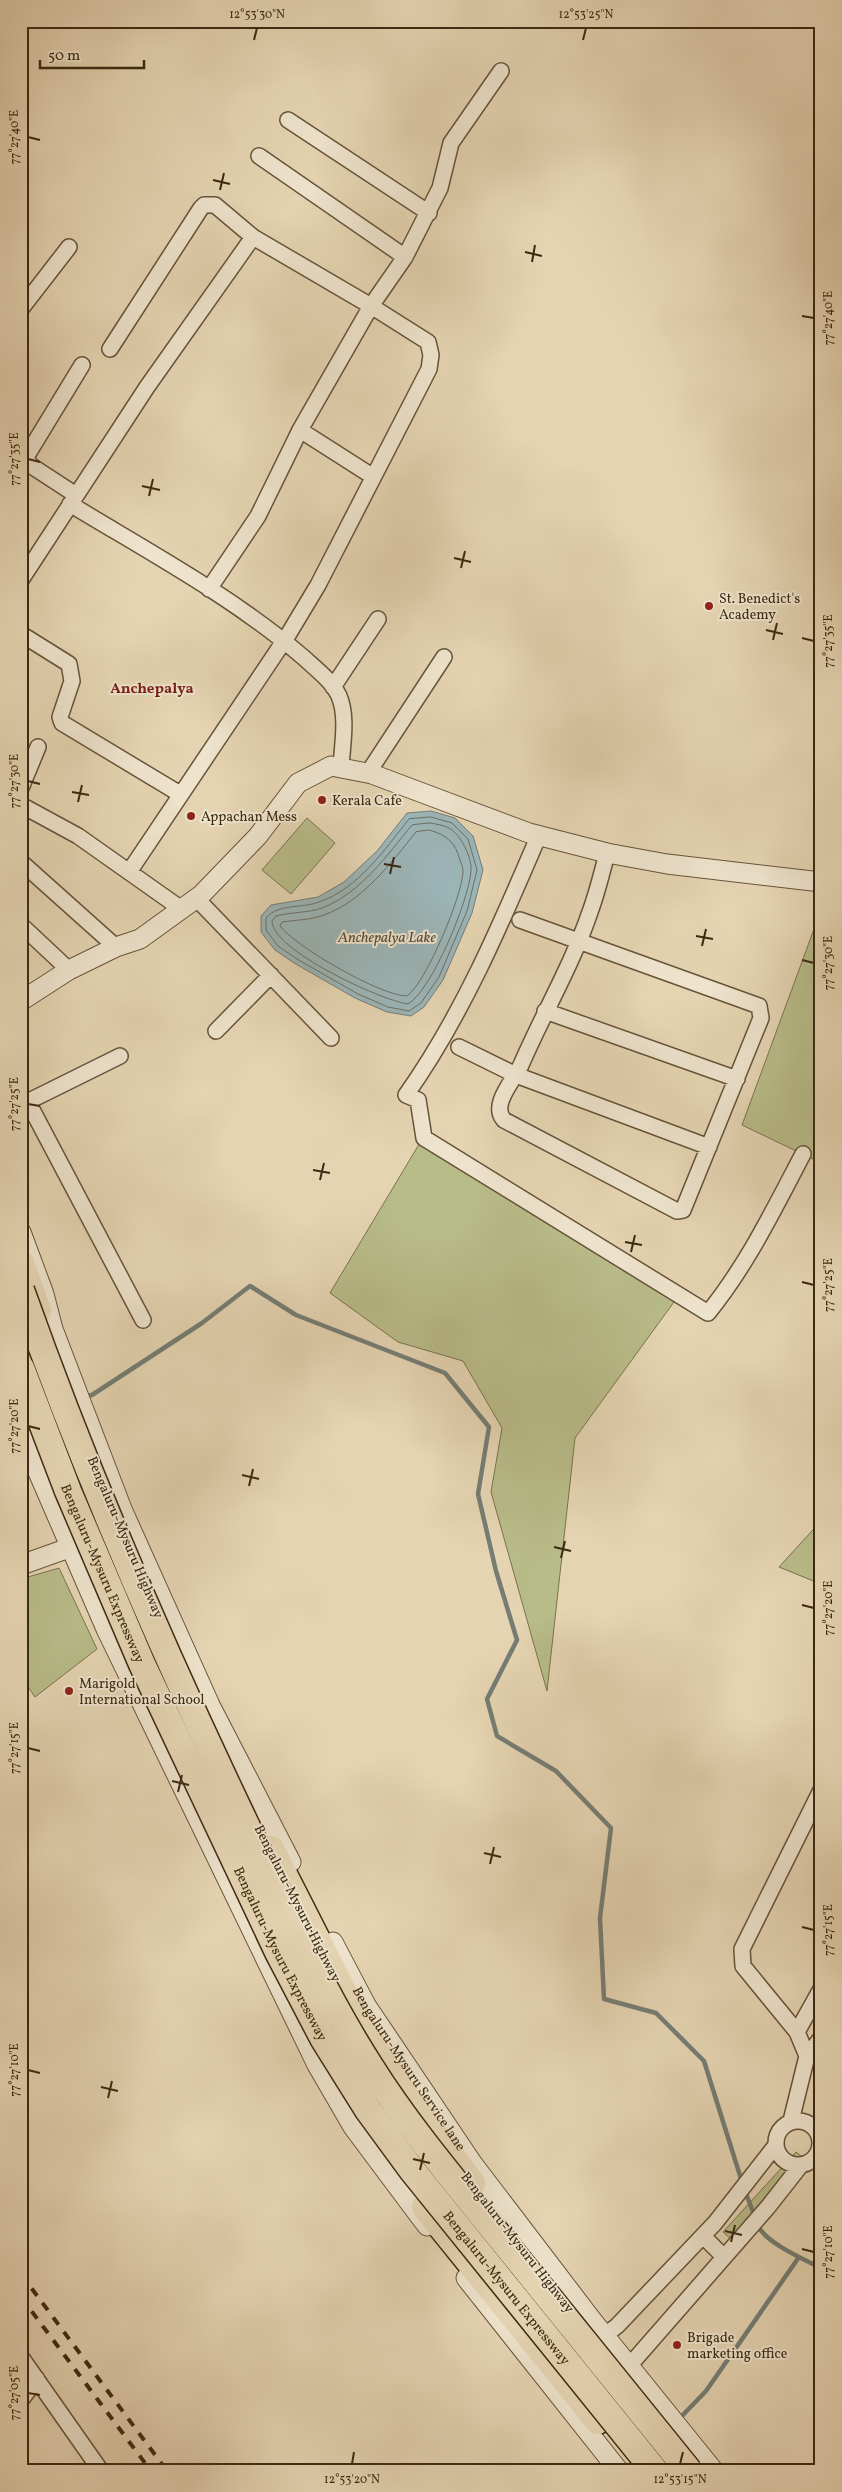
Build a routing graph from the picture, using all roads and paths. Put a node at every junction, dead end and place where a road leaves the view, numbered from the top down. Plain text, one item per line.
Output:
1 (501, 71) dead end
2 (288, 120) dead end
3 (259, 156) dead end
4 (429, 213) junction
5 (253, 237) junction
6 (68, 247) dead end
7 (405, 257) junction
8 (371, 306) junction
9 (21, 309) edge
10 (110, 349) dead end
11 (82, 365) dead end
12 (300, 430) junction
13 (372, 476) junction
14 (73, 500) junction
15 (21, 580) edge
16 (209, 588) junction
17 (378, 618) dead end
18 (21, 634) edge
19 (284, 641) junction
20 (444, 657) dead end
21 (333, 687) junction
22 (38, 747) dead end
23 (341, 768) junction
24 (368, 773) junction
25 (21, 788) edge
26 (180, 794) junction
27 (21, 805) edge
28 (539, 835) junction
29 (607, 854) junction
30 (21, 862) edge
31 (128, 872) junction
32 (821, 882) edge
33 (196, 898) junction
34 (180, 908) junction
35 (520, 920) dead end
36 (21, 926) edge
37 (578, 942) junction
38 (116, 947) junction
39 (69, 970) junction
40 (271, 975) junction
41 (21, 1001) edge
42 (545, 1011) junction
43 (216, 1032) dead end
44 (331, 1038) dead end
45 (459, 1047) dead end
46 (120, 1056) dead end
47 (516, 1075) junction
48 (737, 1080) junction
49 (25, 1103) edge
50 (709, 1147) junction
51 (803, 1154) dead end
52 (21, 1232) edge
53 (21, 1263) edge
54 (33, 1295) edge
55 (143, 1320) dead end
56 (21, 1368) edge
57 (21, 1399) edge
58 (21, 1433) edge
59 (93, 1450) junction
60 (47, 1481) junction
61 (76, 1546) junction
62 (21, 1565) edge
63 (821, 1790) edge
64 (821, 1989) edge
65 (796, 2032) junction
66 (821, 2038) edge
67 (377, 2050) junction
68 (807, 2056) junction
69 (334, 2075) junction
70 (791, 2121) junction
71 (776, 2145) junction
72 (820, 2153) edge
73 (801, 2165) junction
74 (703, 2236) junction
75 (724, 2257) junction
76 (478, 2283) junction
77 (605, 2335) junction
78 (21, 2357) edge
79 (630, 2365) junction
80 (37, 2379) junction
81 (21, 2400) edge
82 (101, 2471) edge
83 (619, 2471) edge
84 (638, 2471) edge
85 (655, 2471) edge
86 (689, 2471) edge
87 (702, 2471) edge
88 (714, 2471) edge

1 - 4 street
2 - 4 street
3 - 7 street
4 - 7 street
5 - 8 street
5 - 10 street
5 - 14 street
6 - 9 street
7 - 8 street
8 - 12 street
8 - 13 street
11 - 14 street
12 - 13 street
12 - 16 street
13 - 19 street
14 - 15 street
14 - 16 street
16 - 19 street
17 - 21 street
18 - 26 street
19 - 21 street
19 - 26 street
20 - 24 street
21 - 23 street
22 - 25 street
23 - 24 street
23 - 33 street
24 - 28 street
26 - 31 street
27 - 31 street
28 - 29 street
28 - 51 street
29 - 32 street
29 - 37 street
30 - 38 street
31 - 34 street
33 - 34 street
33 - 40 street
34 - 38 street
35 - 37 street
36 - 39 street
37 - 42 street
37 - 48 street
38 - 39 street
39 - 41 street
40 - 43 street
40 - 44 street
42 - 47 street
42 - 48 street
45 - 47 street
46 - 49 street
47 - 50 street
47 - 50 street
48 - 50 street
49 - 55 street
52 - 54 street
53 - 54 highway, Bengaluru-Mysuru Highway
54 - 59 highway, Bengaluru-Mysuru Highway
54 - 86 highway, bridge
56 - 85 highway, Bengaluru-Mysuru Expressway, bridge
57 - 60 highway, Bengaluru-Mysuru Expressway
58 - 60 street, Bengaluru-Mysuru Expressway
59 - 67 highway, Bengaluru-Mysuru Highway
59 - 77 street, Bengaluru-Mysuru Service lane
60 - 61 highway, Bengaluru-Mysuru Expressway
61 - 62 street
61 - 69 highway, Bengaluru-Mysuru Expressway
61 - 76 street, Bengaluru-Mysuru Expressway
63 - 65 street
64 - 65 street
65 - 68 street
66 - 68 street
67 - 69 highway
67 - 87 highway, Bengaluru-Mysuru Highway
68 - 70 street
69 - 76 highway, Bengaluru-Mysuru Expressway
70 - 71 street
70 - 72 street
71 - 73 street
71 - 74 street
72 - 73 street
73 - 75 street
74 - 75 street
74 - 77 street
75 - 79 street
76 - 83 street, Bengaluru-Mysuru Expressway
76 - 84 highway, Bengaluru-Mysuru Expressway
77 - 79 street, Bengaluru-Mysuru Service lane
78 - 80 street
79 - 88 street, Bengaluru-Mysuru Service lane
80 - 81 street
80 - 82 street

